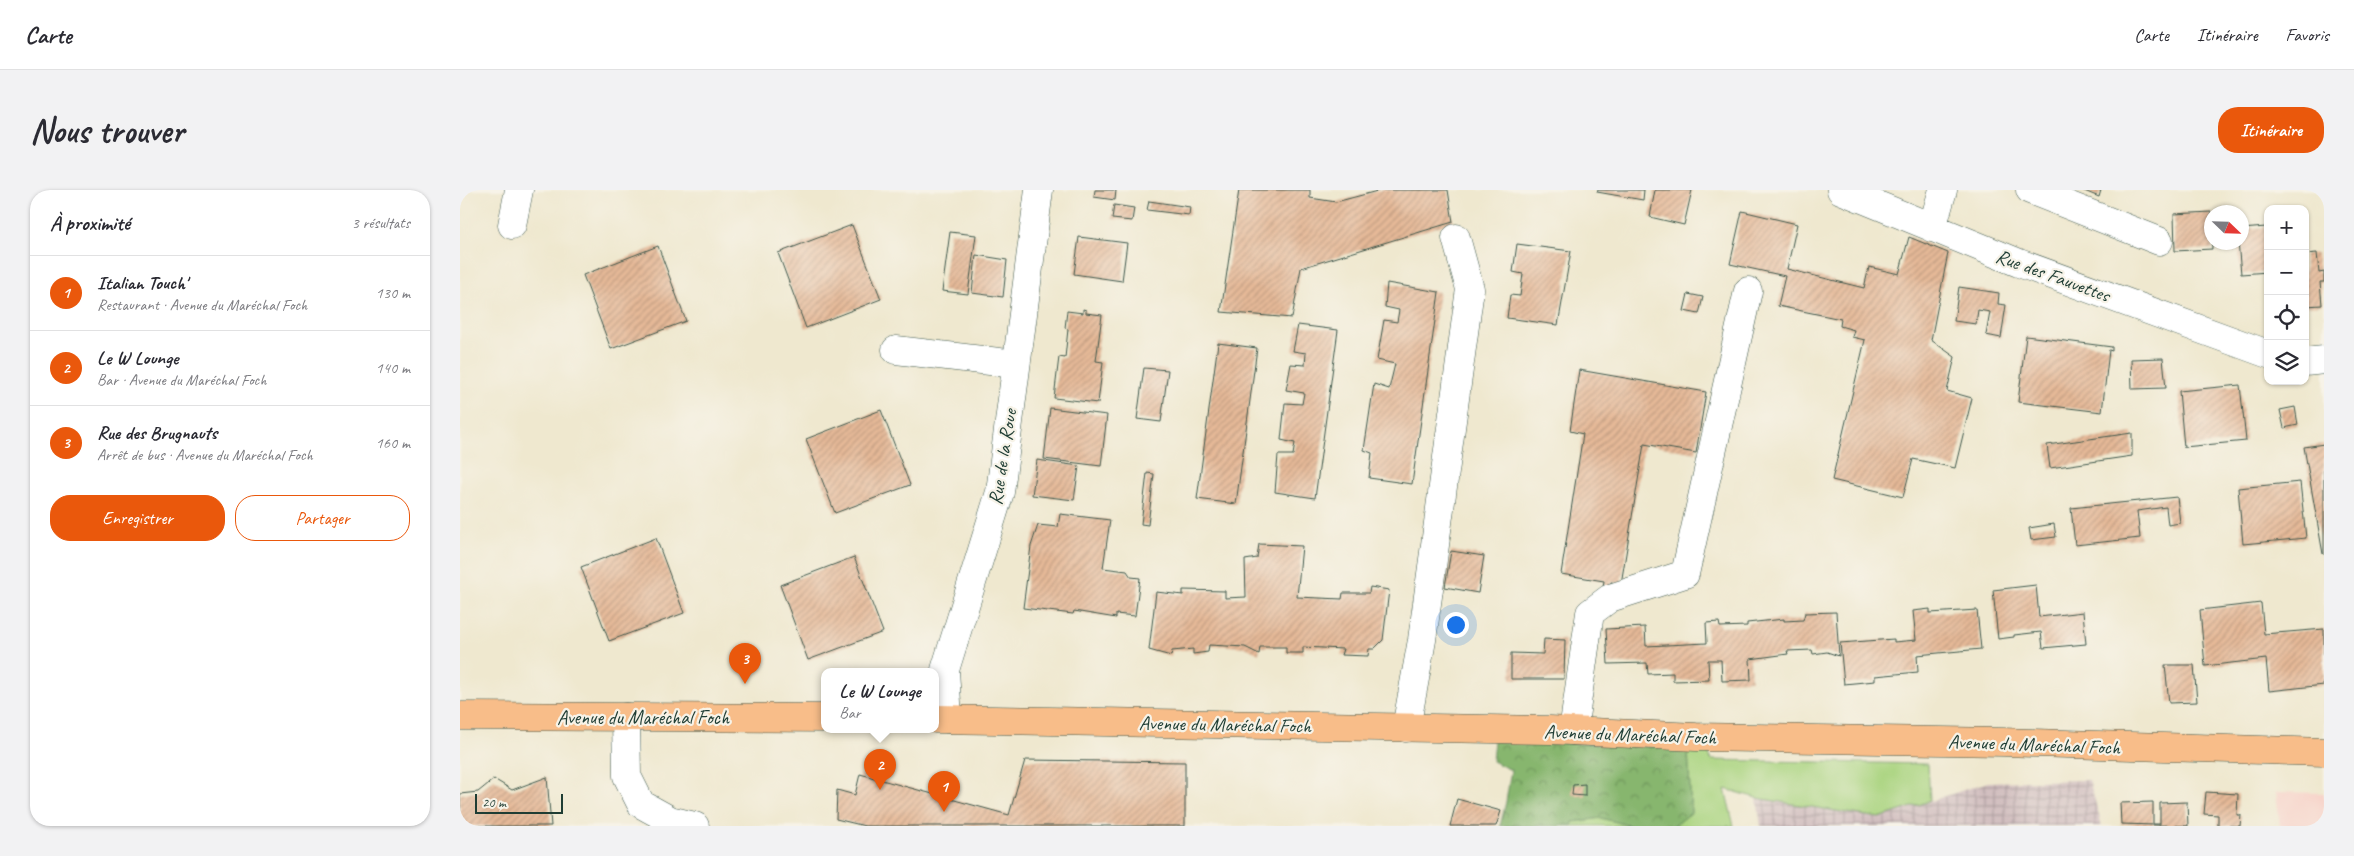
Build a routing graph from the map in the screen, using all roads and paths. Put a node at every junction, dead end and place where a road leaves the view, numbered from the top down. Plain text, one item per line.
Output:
1 (519, 190) edge
2 (1040, 190) edge
3 (1841, 190) edge
4 (1943, 190) edge
5 (2030, 190) edge
6 (512, 225) dead end
7 (1932, 228) junction
8 (1456, 238) dead end
9 (2160, 242) dead end
10 (1748, 291) dead end
11 (896, 350) dead end
12 (2264, 353) edge
13 (2324, 360) edge
14 (2309, 362) edge
15 (1016, 364) junction
16 (460, 716) edge
17 (626, 717) junction
18 (821, 718) edge
19 (941, 719) edge
20 (1406, 728) junction
21 (1573, 731) junction
22 (2324, 752) edge
23 (695, 826) edge

1 - 6 street
2 - 15 street, Rue de la Roue
3 - 7 street, Rue des Fauvettes
4 - 7 street
5 - 9 street
7 - 12 street, Rue des Fauvettes
8 - 20 street
10 - 21 street
11 - 15 street
13 - 14 street
15 - 19 street, Rue de la Roue
16 - 17 main road, Avenue du Maréchal Foch
17 - 18 main road, Avenue du Maréchal Foch
17 - 23 street
19 - 20 main road, Avenue du Maréchal Foch
20 - 21 main road, Avenue du Maréchal Foch
21 - 22 main road, Avenue du Maréchal Foch

